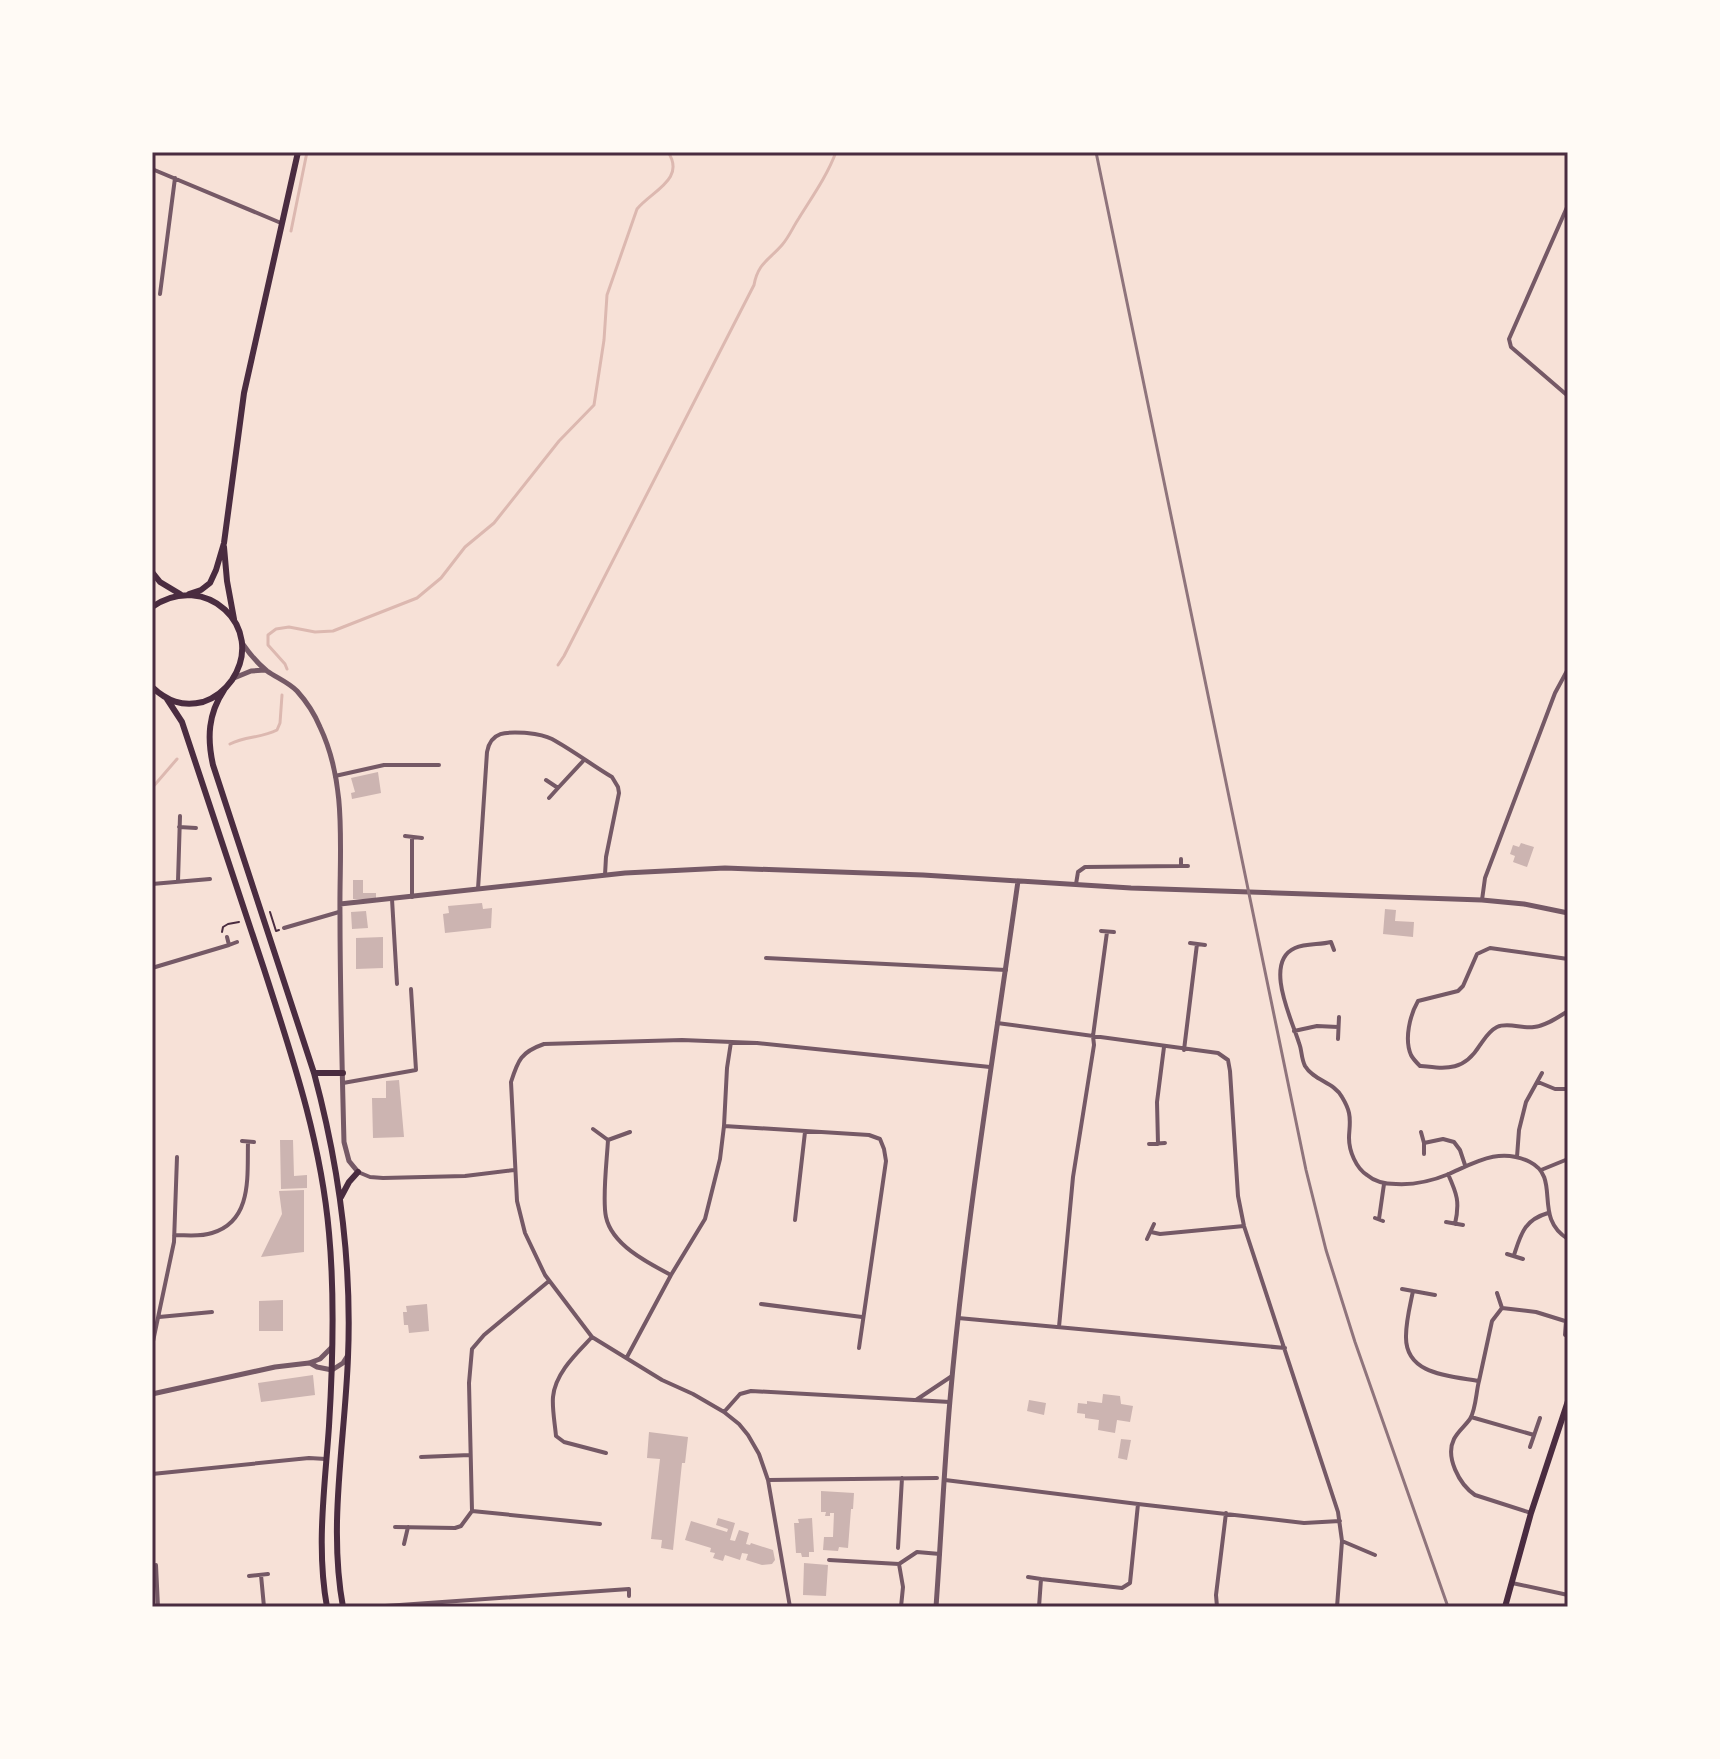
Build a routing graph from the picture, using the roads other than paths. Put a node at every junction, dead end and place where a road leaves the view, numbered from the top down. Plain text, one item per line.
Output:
1 (298, 152) edge
2 (152, 169) edge
3 (175, 178) junction
4 (1568, 205) edge
5 (281, 223) junction
6 (160, 294) dead end
7 (1568, 396) edge
8 (224, 543) junction
9 (152, 572) edge
10 (186, 595) junction
11 (152, 607) edge
12 (234, 622) junction
13 (242, 643) junction
14 (1568, 669) edge
15 (266, 670) junction
16 (234, 678) junction
17 (154, 690) edge
18 (224, 690) junction
19 (167, 699) junction
20 (584, 760) junction
21 (439, 765) dead end
22 (335, 776) junction
23 (546, 780) dead end
24 (558, 788) junction
25 (549, 798) dead end
26 (180, 816) dead end
27 (179, 827) junction
28 (196, 828) dead end
29 (405, 836) dead end
30 (412, 837) junction
31 (422, 838) dead end
32 (1181, 859) dead end
33 (1181, 866) junction
34 (1188, 866) dead end
35 (605, 875) junction
36 (210, 879) dead end
37 (178, 881) junction
38 (1018, 881) junction
39 (152, 884) edge
40 (1076, 884) junction
41 (478, 889) junction
42 (412, 897) junction
43 (392, 899) junction
44 (1482, 900) junction
45 (340, 908) junction
46 (1568, 913) edge
47 (284, 928) dead end
48 (1114, 932) dead end
49 (227, 937) road end
50 (237, 942) dead end
51 (1190, 943) dead end
52 (1197, 944) junction
53 (229, 945) junction
54 (1205, 945) dead end
55 (1334, 950) dead end
56 (766, 958) dead end
57 (1568, 959) edge
58 (152, 968) edge
59 (1006, 970) junction
60 (397, 984) dead end
61 (411, 989) dead end
62 (1568, 1011) edge
63 (1339, 1017) dead end
64 (997, 1023) junction
65 (1338, 1027) junction
66 (1294, 1031) junction
67 (1093, 1036) junction
68 (1338, 1039) dead end
69 (731, 1042) junction
70 (1164, 1047) junction
71 (1184, 1050) junction
72 (990, 1067) junction
73 (314, 1073) junction
74 (343, 1073) junction
75 (1542, 1073) dead end
76 (1538, 1082) junction
77 (343, 1083) junction
78 (1568, 1089) edge
79 (724, 1126) junction
80 (593, 1129) dead end
81 (630, 1132) dead end
82 (805, 1132) junction
83 (1421, 1132) dead end
84 (608, 1140) junction
85 (248, 1142) dead end
86 (1165, 1143) dead end
87 (1424, 1143) junction
88 (1149, 1144) dead end
89 (1158, 1144) junction
90 (1424, 1154) dead end
91 (177, 1157) dead end
92 (1517, 1157) junction
93 (1568, 1159) edge
94 (1465, 1165) junction
95 (514, 1170) junction
96 (1541, 1170) junction
97 (358, 1172) junction
98 (1448, 1174) junction
99 (1384, 1184) junction
100 (341, 1197) junction
101 (1548, 1213) junction
102 (1379, 1219) dead end
103 (795, 1220) dead end
104 (1446, 1222) dead end
105 (1154, 1224) dead end
106 (1455, 1224) junction
107 (1463, 1225) dead end
108 (1244, 1226) junction
109 (1151, 1232) junction
110 (174, 1235) junction
111 (1147, 1239) dead end
112 (1568, 1239) edge
113 (1507, 1254) dead end
114 (1514, 1255) junction
115 (1523, 1259) dead end
116 (671, 1275) junction
117 (549, 1281) junction
118 (1402, 1289) dead end
119 (1413, 1291) junction
120 (1497, 1293) dead end
121 (1435, 1295) dead end
122 (761, 1304) dead end
123 (1502, 1308) junction
124 (212, 1312) dead end
125 (158, 1317) junction
126 (863, 1317) junction
127 (958, 1318) junction
128 (1567, 1321) edge
129 (1059, 1327) junction
130 (1565, 1335) dead end
131 (592, 1337) junction
132 (152, 1346) edge
133 (333, 1346) junction
134 (859, 1348) dead end
135 (1285, 1348) junction
136 (348, 1354) junction
137 (627, 1358) junction
138 (309, 1363) junction
139 (332, 1370) junction
140 (952, 1376) junction
141 (1479, 1381) junction
142 (152, 1384) edge
143 (154, 1394) edge
144 (914, 1401) junction
145 (1568, 1401) edge
146 (950, 1402) junction
147 (724, 1412) junction
148 (1471, 1417) junction
149 (1540, 1418) dead end
150 (1534, 1435) junction
151 (1530, 1447) dead end
152 (606, 1453) dead end
153 (470, 1455) junction
154 (421, 1457) dead end
155 (326, 1459) junction
156 (152, 1474) edge
157 (902, 1478) junction
158 (937, 1478) dead end
159 (768, 1480) junction
160 (945, 1480) junction
161 (1138, 1504) junction
162 (472, 1511) junction
163 (1226, 1513) junction
164 (1531, 1513) junction
165 (1340, 1521) junction
166 (600, 1524) dead end
167 (395, 1527) dead end
168 (408, 1527) junction
169 (1342, 1541) junction
170 (404, 1544) dead end
171 (898, 1548) dead end
172 (845, 1551) dead end
173 (940, 1554) junction
174 (1375, 1555) dead end
175 (829, 1560) dead end
176 (845, 1561) junction
177 (899, 1564) junction
178 (156, 1565) edge
179 (268, 1574) dead end
180 (261, 1575) junction
181 (249, 1576) dead end
182 (1028, 1577) dead end
183 (1041, 1579) junction
184 (1511, 1582) junction
185 (1568, 1595) edge
186 (629, 1596) dead end
187 (158, 1607) edge
188 (264, 1607) edge
189 (327, 1607) edge
190 (343, 1607) edge
191 (371, 1607) edge
192 (790, 1607) edge
193 (901, 1607) edge
194 (936, 1607) edge
195 (1039, 1607) edge
196 (1217, 1607) edge
197 (1337, 1607) edge
198 (1505, 1607) edge

1 - 5 main road
2 - 3 street
3 - 5 street
3 - 6 street
4 - 7 street
5 - 8 main road
8 - 10 main road
8 - 12 main road
9 - 10 main road
10 - 11 main road
10 - 12 main road
12 - 13 main road
13 - 15 street
13 - 16 main road
14 - 44 street
15 - 16 street
15 - 22 street
16 - 18 main road
17 - 19 main road
18 - 19 main road
18 - 73 main road
19 - 133 main road
20 - 24 street
20 - 35 street
20 - 41 street
21 - 22 street
22 - 45 street
23 - 24 street
24 - 25 street
26 - 27 street
27 - 28 street
27 - 37 street
29 - 30 street
30 - 31 street
30 - 42 street
32 - 33 street
33 - 34 street
33 - 40 street
35 - 38 street
35 - 41 street
36 - 37 street
37 - 39 street
38 - 40 street
38 - 59 street
40 - 44 street
41 - 42 street
42 - 43 street
43 - 45 street
43 - 60 street
44 - 46 street
45 - 47 street
45 - 74 street
48 - 67 street
49 - 53 street
50 - 53 street
51 - 52 street
52 - 54 street
52 - 71 street
53 - 58 street
55 - 66 street
56 - 59 street
57 - 62 street
59 - 64 street
61 - 77 street
63 - 65 street
64 - 67 street
64 - 72 street
65 - 66 street
65 - 68 street
66 - 99 street
67 - 70 street
67 - 129 street
69 - 72 street
69 - 79 street
69 - 95 street
70 - 71 street
70 - 89 street
71 - 108 street
72 - 127 street
73 - 74 main road
73 - 100 main road
74 - 77 street
75 - 76 street
76 - 78 street
76 - 92 street
77 - 97 street
79 - 82 street
79 - 116 street
80 - 84 street
81 - 84 street
82 - 103 street
82 - 126 street
83 - 87 street
84 - 116 street
85 - 110 street
86 - 89 street
87 - 90 street
87 - 94 street
88 - 89 street
91 - 110 street
92 - 94 street
92 - 96 street
93 - 96 street
94 - 98 street
95 - 97 street
95 - 117 street
96 - 101 street
97 - 100 main road
98 - 99 street
98 - 106 street
99 - 102 street
100 - 136 main road
101 - 112 street
101 - 114 street
104 - 106 street
105 - 109 street
106 - 107 street
108 - 109 street
108 - 135 street
109 - 111 street
110 - 125 street
113 - 114 street
114 - 115 street
116 - 137 street
117 - 131 street
117 - 153 street
118 - 119 street
119 - 121 street
119 - 141 street
120 - 123 street
122 - 126 street
123 - 128 street
123 - 141 street
124 - 125 street
125 - 132 street
126 - 134 street
127 - 129 street
127 - 140 street
128 - 130 street
129 - 135 street
131 - 137 street
131 - 152 street
133 - 138 street
133 - 139 main road
135 - 165 street
136 - 139 street
136 - 190 main road
137 - 147 street
138 - 139 street
138 - 143 street
139 - 155 main road
140 - 144 street
140 - 146 street
141 - 148 street
142 - 143 street
144 - 146 street
144 - 147 street
145 - 164 main road
146 - 160 street
147 - 159 street
148 - 150 street
148 - 164 street
149 - 150 street
150 - 151 street
153 - 154 street
153 - 162 street
155 - 156 street
155 - 189 main road
157 - 158 street
157 - 159 street
157 - 171 street
159 - 192 street
160 - 161 street
160 - 173 street
161 - 163 street
161 - 183 street
162 - 166 street
162 - 168 street
163 - 165 street
163 - 196 street
164 - 184 main road
165 - 169 street
167 - 168 street
168 - 170 street
169 - 174 street
169 - 197 street
172 - 176 street
173 - 177 street
173 - 194 street
175 - 176 street
176 - 177 street
177 - 193 street
178 - 187 street
179 - 180 street
180 - 181 street
180 - 188 street
182 - 183 street
183 - 195 street
184 - 185 street
184 - 198 main road
186 - 191 street

